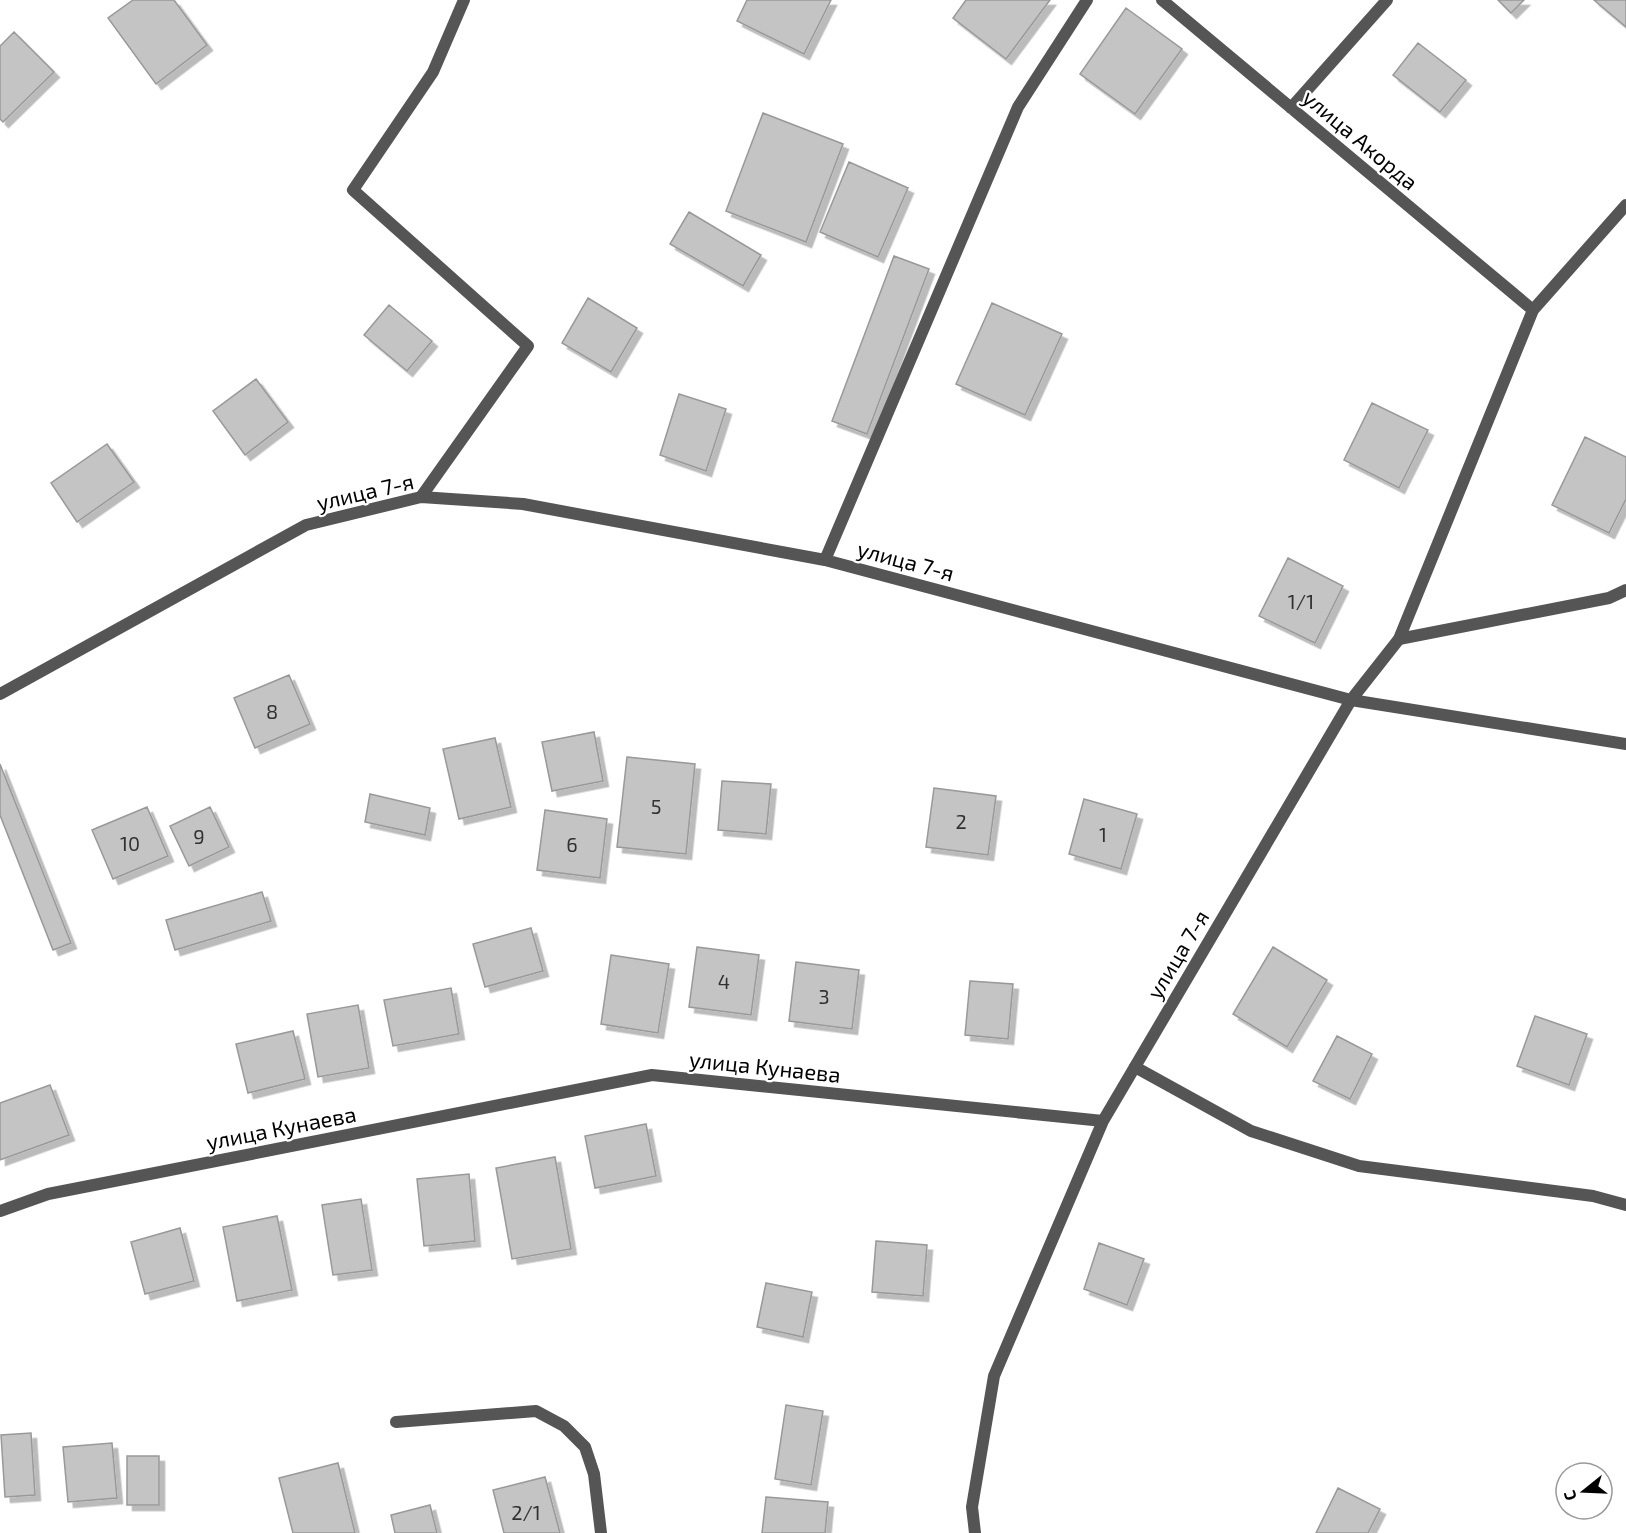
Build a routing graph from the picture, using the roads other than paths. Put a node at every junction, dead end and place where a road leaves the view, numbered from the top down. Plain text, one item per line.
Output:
1 (464, 0) edge
2 (1088, 0) edge
3 (1162, 0) edge
4 (1387, 0) edge
5 (1291, 108) junction
6 (1626, 205) edge
7 (1533, 310) junction
8 (421, 497) junction
9 (825, 560) junction
10 (1626, 590) edge
11 (1399, 639) junction
12 (0, 694) edge
13 (1351, 700) junction
14 (1626, 744) edge
15 (1135, 1067) junction
16 (1103, 1121) junction
17 (1626, 1205) edge
18 (0, 1211) edge
19 (396, 1422) dead end
20 (601, 1533) edge
21 (975, 1533) edge

1 - 8 street
2 - 9 street
3 - 5 street, улица Акорда
4 - 5 street
5 - 7 street, улица Акорда
6 - 7 street
7 - 11 street
8 - 9 street, улица 7-я
8 - 12 street, улица 7-я
9 - 13 street, улица 7-я
10 - 11 street
11 - 13 street
13 - 14 street
13 - 15 street, улица 7-я
15 - 16 street, улица 7-я
15 - 17 street
16 - 18 street, улица Кунаева
16 - 21 street
19 - 20 street

